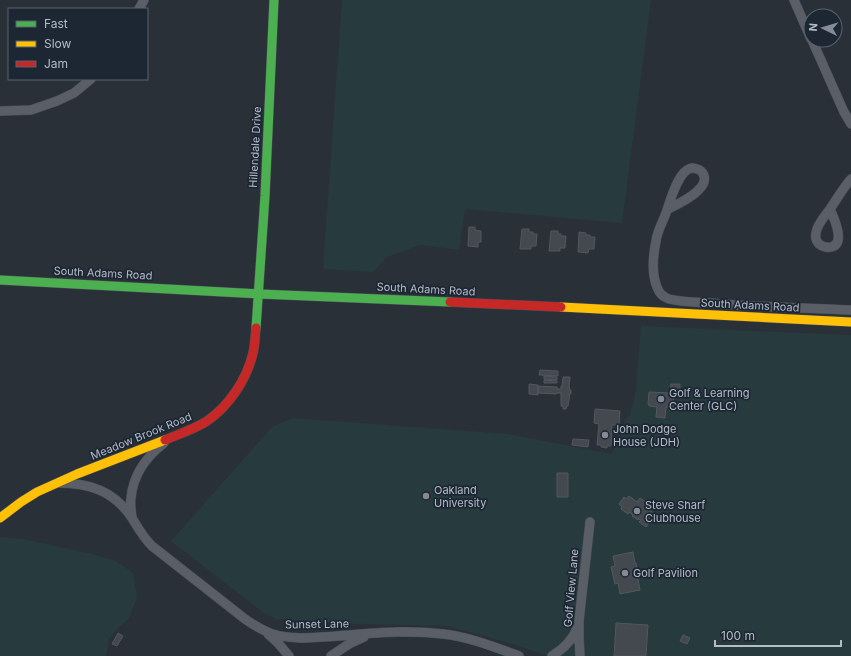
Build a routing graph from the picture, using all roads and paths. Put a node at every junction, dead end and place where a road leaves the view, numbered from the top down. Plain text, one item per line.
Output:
1 (274, 0) edge
2 (794, 0) edge
3 (803, 21) edge
4 (815, 48) edge
5 (90, 80) edge
6 (0, 111) edge
7 (851, 124) edge
8 (851, 179) edge
9 (668, 209) junction
10 (830, 209) dead end
11 (0, 280) edge
12 (260, 294) junction
13 (851, 310) edge
14 (851, 322) edge
15 (172, 438) junction
16 (52, 485) junction
17 (0, 518) edge
18 (132, 518) junction
19 (590, 522) dead end
20 (579, 621) junction
21 (263, 631) junction
22 (378, 633) junction
23 (289, 656) edge
24 (331, 656) edge
25 (519, 656) edge
26 (552, 656) edge
27 (580, 656) edge

1 - 12 main road, Hillendale Drive
2 - 3 street
4 - 7 street
5 - 6 street
8 - 10 street
9 - 9 street
9 - 13 street
11 - 12 main road, South Adams Road
12 - 14 main road, South Adams Road
12 - 15 main road, Meadow Brook Road
15 - 16 main road, Meadow Brook Road
15 - 18 street, Sunset Lane
16 - 17 main road, Meadow Brook Road
16 - 18 street, Sunset Lane
18 - 21 street, Sunset Lane
19 - 20 street, Golf View Lane
20 - 26 street
20 - 27 street, Golf View Lane
21 - 22 street, Sunset Lane
21 - 23 street
22 - 24 street
22 - 25 street, Sunset Lane

